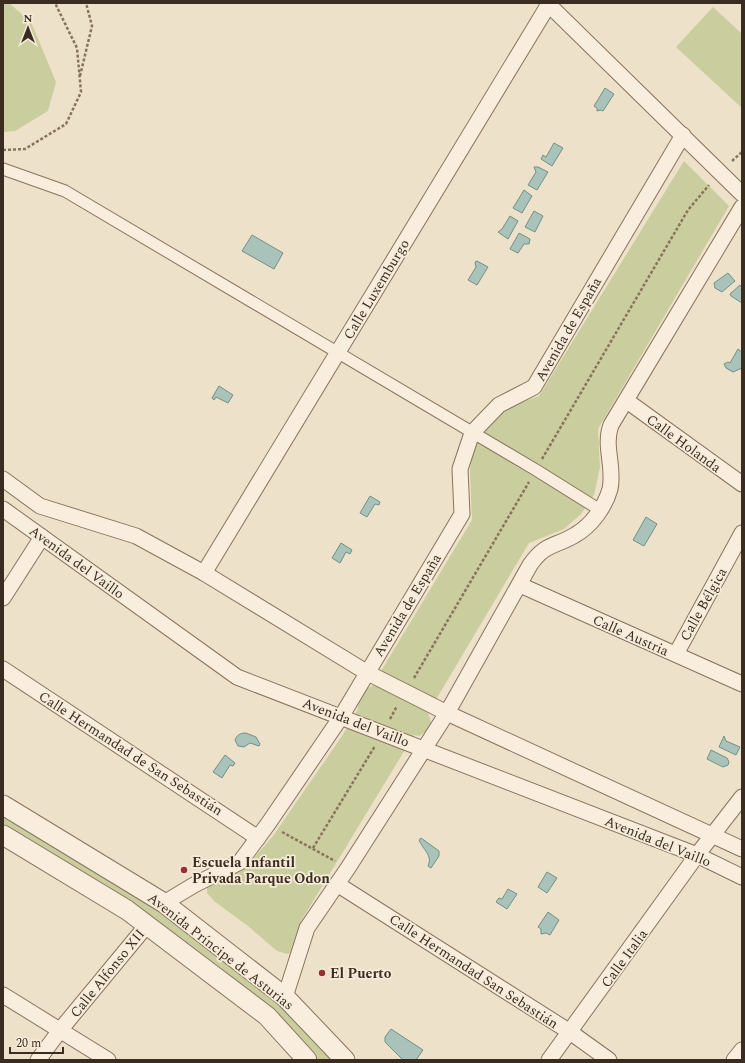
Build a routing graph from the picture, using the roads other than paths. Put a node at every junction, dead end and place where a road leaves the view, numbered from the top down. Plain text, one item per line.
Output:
1 (548, 4) edge
2 (683, 135) junction
3 (3, 169) edge
4 (742, 194) edge
5 (742, 207) edge
6 (337, 353) junction
7 (627, 401) junction
8 (472, 433) junction
9 (3, 479) edge
10 (742, 484) edge
11 (3, 509) edge
12 (600, 510) junction
13 (742, 533) edge
14 (42, 537) junction
15 (204, 573) junction
16 (520, 585) junction
17 (3, 598) edge
18 (676, 654) junction
19 (3, 669) edge
20 (366, 672) junction
21 (742, 684) edge
22 (447, 713) junction
23 (341, 717) junction
24 (423, 748) junction
25 (742, 797) edge
26 (3, 805) edge
27 (3, 836) edge
28 (714, 836) junction
29 (258, 838) junction
30 (742, 849) edge
31 (697, 855) junction
32 (742, 877) edge
33 (337, 884) junction
34 (164, 904) junction
35 (147, 925) junction
36 (3, 995) edge
37 (286, 997) junction
38 (61, 1029) junction
39 (570, 1032) junction
40 (742, 1050) edge
41 (38, 1060) edge
42 (108, 1060) edge
43 (307, 1060) edge
44 (345, 1060) edge
45 (549, 1060) edge
46 (609, 1060) edge
47 (734, 1060) edge

1 - 2 street
1 - 6 street, Calle Luxemburgo
2 - 4 street
2 - 8 street, Avenida de España
3 - 6 street
5 - 7 street
6 - 8 street
6 - 15 street, Calle Luxemburgo
7 - 10 street, Calle Holanda
7 - 12 street
8 - 12 street
8 - 20 street, Avenida de España
9 - 15 street, Avenida del Vaillo
11 - 14 street, Avenida del Vaillo
12 - 16 street
13 - 18 street, Calle Bélgica
14 - 17 street
14 - 23 street, Avenida del Vaillo
15 - 20 street, Avenida del Vaillo
16 - 18 street, Calle Austria
16 - 22 street
18 - 21 street, Calle Austria
19 - 29 street, Calle Hermandad de San Sebastián
20 - 22 street, Avenida del Vaillo
20 - 23 street, Avenida de España
22 - 24 street
22 - 28 street, Avenida del Vaillo
23 - 24 street, Avenida del Vaillo
23 - 29 street, Avenida de España
24 - 31 street, Avenida del Vaillo
24 - 33 street
25 - 28 street, Calle Italia
26 - 34 street, Avenida Príncipe de Asturias
27 - 35 street, Avenida Príncipe de Asturias
28 - 30 street, Avenida del Vaillo
28 - 31 street, Calle Italia
29 - 34 street, Avenida de España
31 - 32 street, Avenida del Vaillo
31 - 39 street, Calle Italia
33 - 37 street
33 - 39 street, Calle Hermandad San Sebastián
34 - 37 street, Avenida Príncipe de Asturias
35 - 38 street, Calle Alfonso XII
35 - 43 street, Avenida Príncipe de Asturias
36 - 38 street
37 - 44 street, Avenida Príncipe de Asturias
38 - 41 street, Calle Alfonso XII
38 - 42 street
39 - 45 street, Calle Italia
39 - 46 street, Calle Hermandad San Sebastián
40 - 47 street

